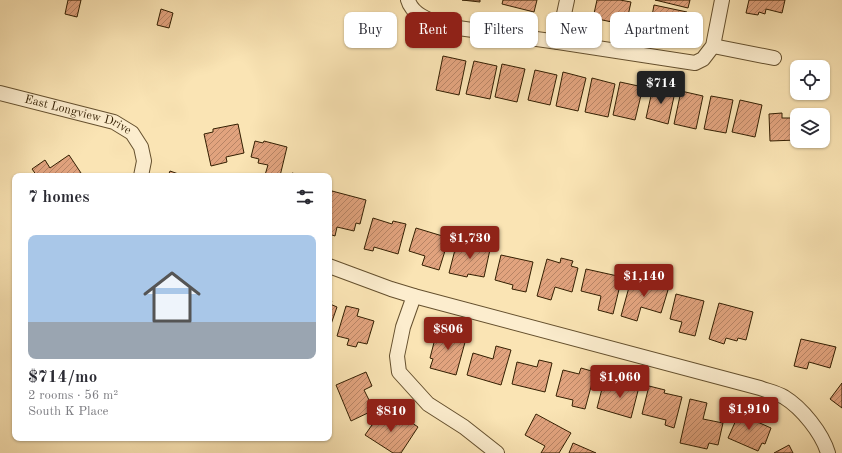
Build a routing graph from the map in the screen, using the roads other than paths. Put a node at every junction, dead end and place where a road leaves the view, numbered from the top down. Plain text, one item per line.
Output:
1 (408, 0) edge
2 (567, 0) edge
3 (722, 0) edge
4 (564, 12) edge
5 (546, 40) edge
6 (713, 46) junction
7 (597, 48) edge
8 (774, 58) dead end
9 (0, 93) edge
10 (142, 173) edge
11 (332, 267) edge
12 (414, 296) junction
13 (497, 453) edge
14 (828, 453) edge

1 - 5 street
2 - 4 street
3 - 6 street
6 - 7 street
6 - 8 street
9 - 10 street, East Longview Drive
11 - 12 street
12 - 13 street
12 - 14 street

